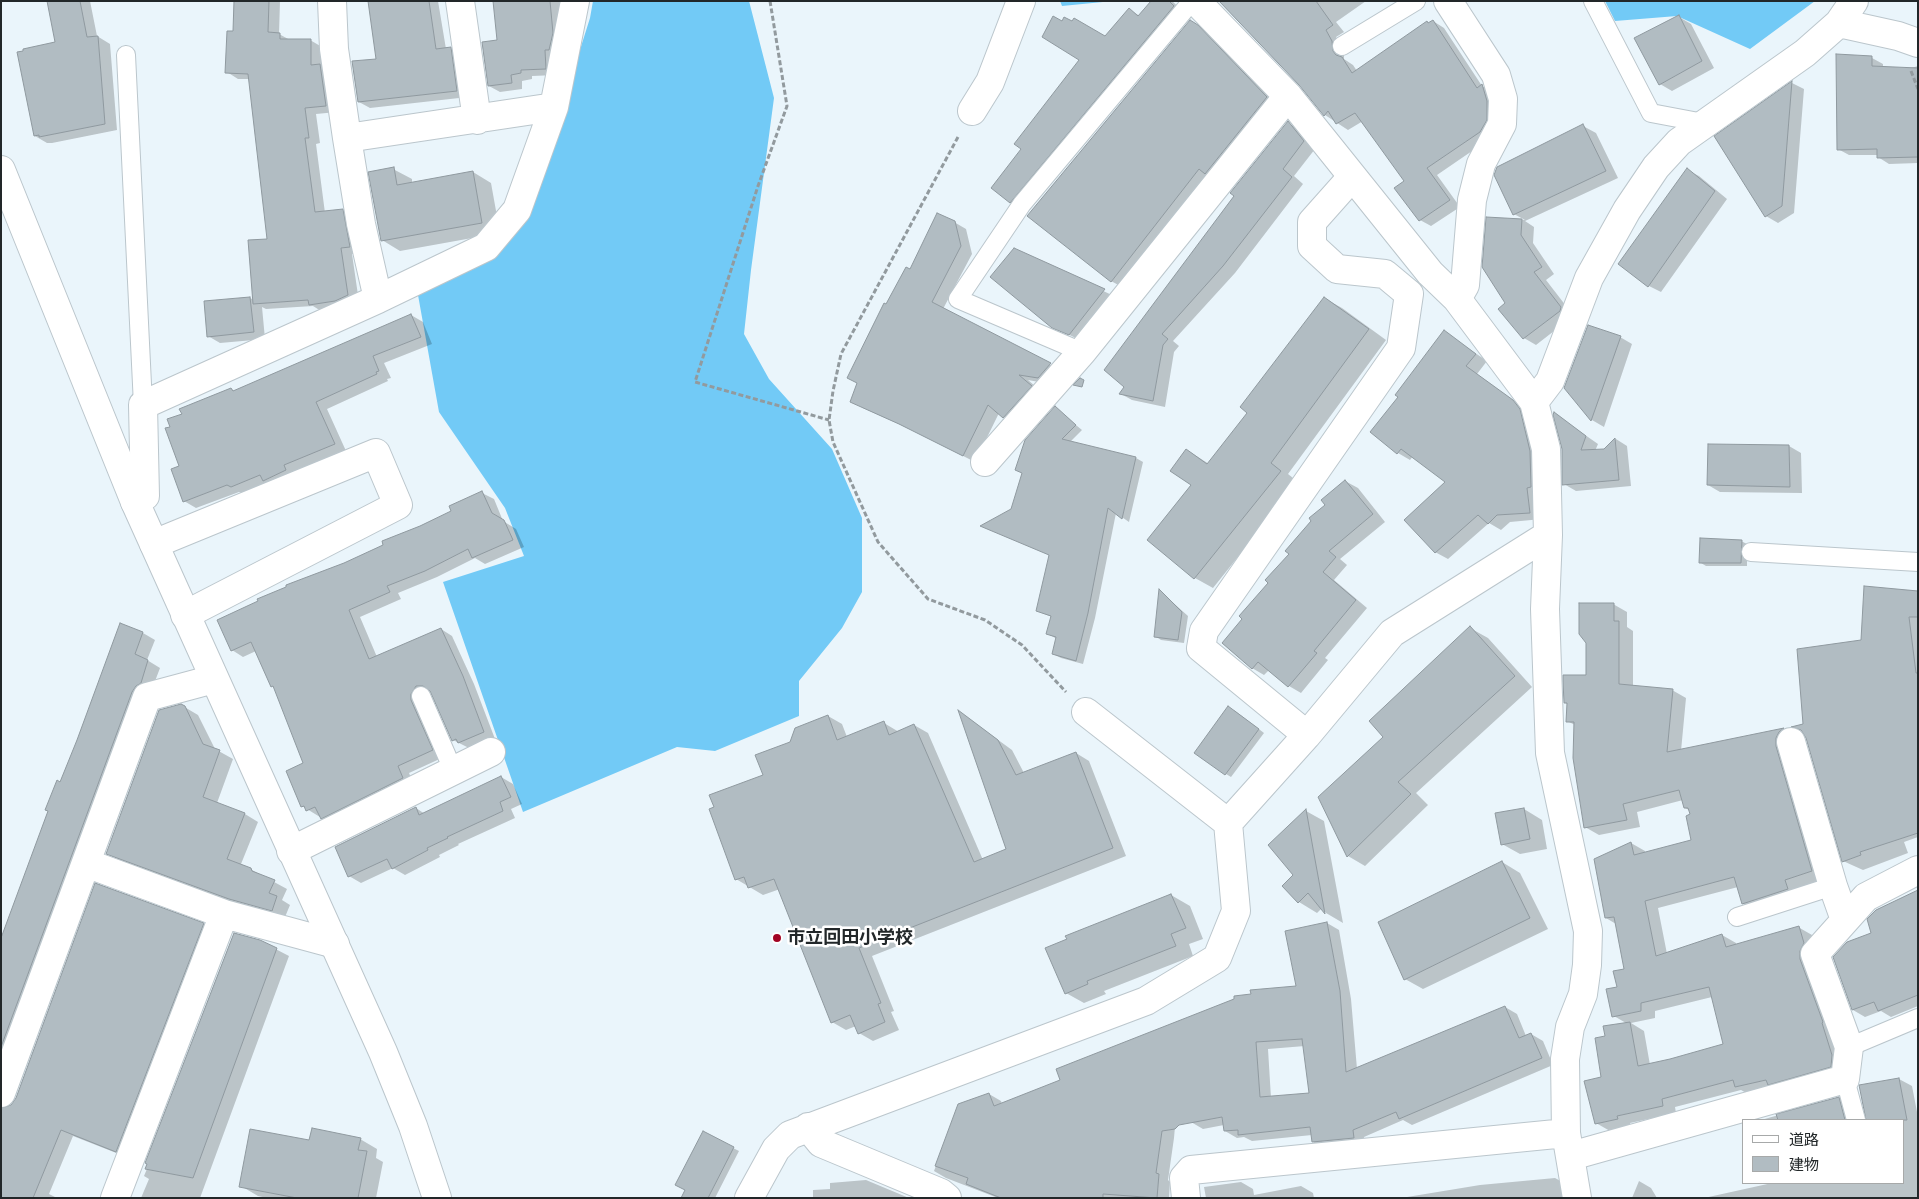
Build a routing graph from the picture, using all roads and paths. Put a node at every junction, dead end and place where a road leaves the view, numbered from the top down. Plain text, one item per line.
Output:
1 (332, 1) edge
2 (460, 1) edge
3 (574, 1) edge
4 (770, 1) edge
5 (1021, 1) edge
6 (1194, 1) edge
7 (1416, 1) edge
8 (1448, 1) edge
9 (1593, 1) edge
10 (1847, 12) edge
11 (1918, 42) edge
12 (1342, 46) dead end
13 (126, 55) dead end
14 (1288, 96) junction
15 (554, 107) junction
16 (972, 111) joint
17 (477, 120) junction
18 (1704, 123) junction
19 (347, 138) junction
20 (1, 170) edge
21 (1352, 177) junction
22 (378, 299) junction
23 (1457, 299) junction
24 (1082, 352) junction
25 (1534, 402) junction
26 (143, 405) junction
27 (829, 420) junction
28 (985, 462) dead end
29 (135, 502) junction
30 (1548, 535) junction
31 (154, 544) junction
32 (1751, 552) dead end
33 (1918, 562) edge
34 (184, 615) junction
35 (214, 679) junction
36 (421, 696) dead end
37 (1086, 712) joint
38 (1307, 735) junction
39 (1792, 742) dead end
40 (491, 752) dead end
41 (453, 770) junction
42 (1228, 823) junction
43 (291, 851) junction
44 (86, 862) junction
45 (1918, 870) edge
46 (1833, 886) junction
47 (224, 914) junction
48 (1737, 917) dead end
49 (1845, 920) junction
50 (335, 944) junction
51 (1918, 1018) edge
52 (1850, 1047) junction
53 (1845, 1078) junction
54 (1, 1093) edge
55 (1856, 1119) edge
56 (808, 1127) junction
57 (1568, 1145) junction
58 (115, 1198) edge
59 (437, 1198) edge
60 (749, 1198) edge
61 (947, 1198) edge
62 (1186, 1198) edge
63 (1577, 1198) edge

1 - 19 street
2 - 17 street
3 - 15 street
4 - 27 path
5 - 16 street
6 - 14 street
6 - 24 lane
7 - 12 lane
8 - 23 street
9 - 18 lane
10 - 11 street
10 - 18 street
13 - 26 lane
14 - 21 street
14 - 24 street
15 - 17 street
15 - 22 street
16 - 27 path
17 - 19 street
18 - 25 street
19 - 22 street
20 - 29 street
21 - 23 street
21 - 38 street
22 - 26 street
23 - 25 street
24 - 28 street
25 - 30 street
26 - 29 street
27 - 37 path
29 - 31 street
30 - 38 street
30 - 57 street
31 - 34 street
31 - 34 street
32 - 33 lane
34 - 35 street
35 - 43 street
35 - 44 street
36 - 41 lane
37 - 42 street
38 - 42 street
39 - 46 street
40 - 41 street
41 - 43 street
42 - 56 street
43 - 50 street
44 - 47 street
44 - 54 street
45 - 49 street
46 - 48 lane
46 - 49 street
47 - 50 street
47 - 58 street
49 - 52 street
50 - 59 street
51 - 52 lane
52 - 53 street
53 - 55 lane
53 - 57 street
56 - 60 street
56 - 61 street
57 - 62 street
57 - 63 street

